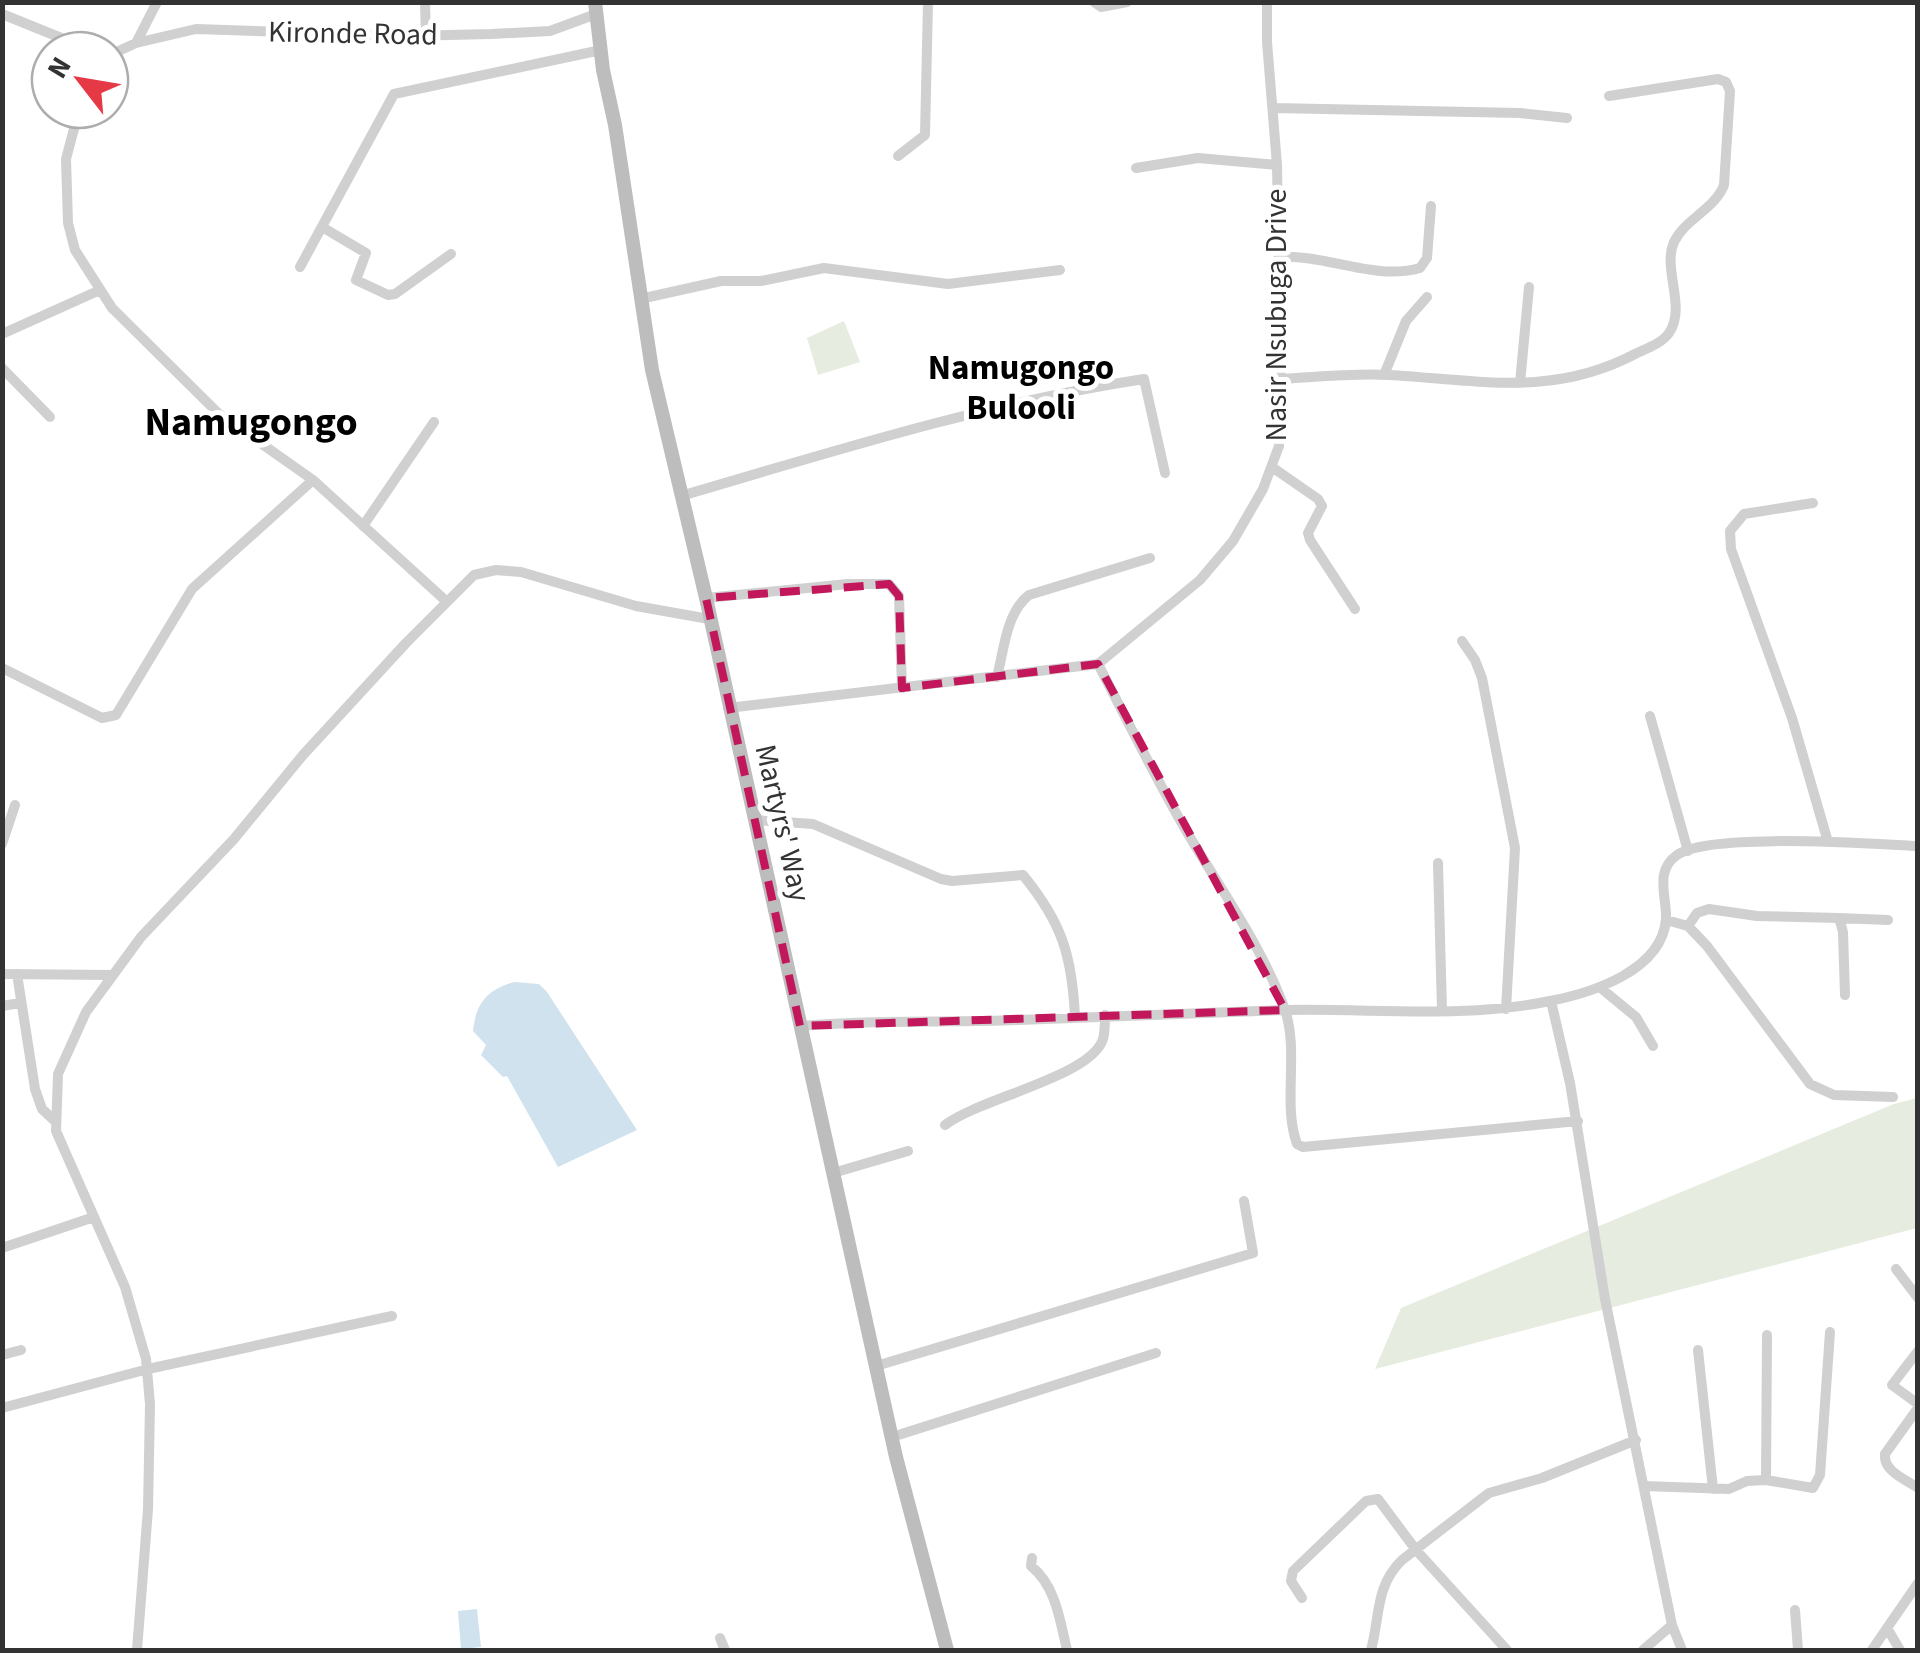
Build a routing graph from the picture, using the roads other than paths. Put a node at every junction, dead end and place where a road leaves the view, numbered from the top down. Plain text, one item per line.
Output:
1 (157, 2) edge
2 (425, 2) edge
3 (928, 2) edge
4 (1094, 2) edge
5 (1127, 2) edge
6 (1267, 2) edge
7 (596, 8) edge
8 (2, 14) edge
9 (42, 30) edge
10 (426, 36) junction
11 (136, 43) junction
12 (130, 46) edge
13 (601, 50) junction
14 (1609, 96) dead end
15 (1274, 108) junction
16 (1567, 118) dead end
17 (73, 130) edge
18 (898, 156) dead end
19 (1277, 164) junction
20 (1136, 168) dead end
21 (1431, 206) dead end
22 (322, 227) junction
23 (451, 254) dead end
24 (1279, 258) junction
25 (300, 268) dead end
26 (1060, 270) dead end
27 (1529, 287) dead end
28 (100, 290) junction
29 (1427, 297) dead end
30 (640, 298) junction
31 (2, 334) edge
32 (2, 368) edge
33 (1384, 375) junction
34 (1281, 379) junction
35 (1520, 383) junction
36 (50, 417) dead end
37 (434, 422) dead end
38 (1272, 466) junction
39 (1165, 473) dead end
40 (313, 480) junction
41 (681, 496) junction
42 (1812, 502) dead end
43 (362, 526) junction
44 (1150, 558) dead end
45 (706, 598) junction
46 (446, 601) junction
47 (1354, 609) dead end
48 (709, 619) junction
49 (1462, 640) dead end
50 (1098, 664) junction
51 (2, 668) edge
52 (997, 677) junction
53 (902, 688) junction
54 (728, 708) junction
55 (1650, 716) dead end
56 (15, 805) dead end
57 (754, 820) junction
58 (1828, 842) junction
59 (2, 844) edge
60 (1918, 846) edge
61 (1688, 851) junction
62 (1438, 862) dead end
63 (1839, 918) junction
64 (1666, 920) junction
65 (1888, 920) dead end
66 (1688, 926) junction
67 (2, 974) edge
68 (17, 974) junction
69 (112, 975) junction
70 (1602, 989) junction
71 (1845, 995) dead end
72 (1551, 1001) junction
73 (20, 1004) junction
74 (2, 1006) edge
75 (1506, 1009) junction
76 (1285, 1010) junction
77 (1442, 1011) junction
78 (1105, 1015) junction
79 (1075, 1017) junction
80 (800, 1026) junction
81 (1653, 1046) dead end
82 (1893, 1098) dead end
83 (1578, 1121) junction
84 (56, 1122) junction
85 (945, 1125) dead end
86 (908, 1151) dead end
87 (833, 1174) junction
88 (1244, 1201) dead end
89 (94, 1218) junction
90 (2, 1248) edge
91 (1896, 1270) dead end
92 (1918, 1298) edge
93 (392, 1316) dead end
94 (1830, 1332) dead end
95 (1767, 1335) dead end
96 (21, 1350) dead end
97 (1698, 1350) dead end
98 (1918, 1351) edge
99 (1156, 1353) dead end
100 (2, 1355) edge
101 (876, 1366) junction
102 (148, 1369) junction
103 (1918, 1406) edge
104 (2, 1408) edge
105 (892, 1438) junction
106 (1636, 1440) junction
107 (1766, 1480) junction
108 (1644, 1486) junction
109 (1918, 1488) edge
110 (1713, 1489) junction
111 (1416, 1550) junction
112 (1032, 1558) dead end
113 (1918, 1583) edge
114 (1302, 1598) dead end
115 (1795, 1610) dead end
116 (1672, 1626) junction
117 (1886, 1628) junction
118 (720, 1638) dead end
119 (137, 1650) edge
120 (725, 1650) edge
121 (947, 1650) edge
122 (1067, 1650) edge
123 (1374, 1650) edge
124 (1505, 1650) edge
125 (1643, 1650) edge
126 (1682, 1650) edge
127 (1798, 1650) edge
128 (1872, 1650) edge
129 (1900, 1650) edge

1 - 11 street
2 - 10 street
3 - 18 street
4 - 5 street
6 - 15 street, Nasir Nsubuga Drive
7 - 10 street, Kironde Road
7 - 13 main road, Martyrs' Way
8 - 9 street
10 - 11 street, Kironde Road
11 - 12 street, Kironde Road
13 - 22 street
13 - 30 main road, Martyrs' Way
14 - 35 street
15 - 16 street
15 - 19 street, Nasir Nsubuga Drive
17 - 28 street
19 - 20 street
19 - 24 street, Nasir Nsubuga Drive
21 - 24 street
22 - 23 street
22 - 25 street
24 - 34 street, Nasir Nsubuga Drive
26 - 30 street
27 - 35 street
28 - 31 street
28 - 40 street
29 - 33 street
30 - 41 main road, Martyrs' Way
32 - 36 street
33 - 34 street
33 - 35 street
34 - 38 street, Nasir Nsubuga Drive
37 - 43 street
38 - 47 street
38 - 50 street, Nasir Nsubuga Drive
39 - 41 street
40 - 43 street
40 - 51 street
41 - 45 main road, Martyrs' Way
42 - 58 street
43 - 46 street
44 - 52 street
45 - 48 main road, Martyrs' Way
45 - 53 street
46 - 48 street
46 - 69 street
48 - 54 main road, Martyrs' Way
49 - 75 street
50 - 52 street
50 - 76 street
52 - 53 street
53 - 54 street
54 - 57 main road, Martyrs' Way
55 - 61 street
56 - 59 street
57 - 79 street
57 - 80 main road, Martyrs' Way
58 - 60 street
58 - 61 street
61 - 64 street
62 - 77 street
63 - 65 street
63 - 66 street
63 - 71 street
64 - 66 street
64 - 70 street
66 - 82 street
67 - 68 street
68 - 69 street
68 - 73 street
69 - 84 street
70 - 72 street
70 - 81 street
72 - 75 street
72 - 83 street
73 - 74 street
73 - 84 street
75 - 77 street
76 - 77 street
76 - 78 street
76 - 83 street
78 - 79 street
78 - 85 street
79 - 80 street
80 - 87 main road, Martyrs' Way
83 - 106 street
84 - 89 street
86 - 87 street
87 - 101 main road, Martyrs' Way
88 - 101 street
89 - 90 street
89 - 102 street
91 - 92 street
93 - 102 street
94 - 107 street
95 - 107 street
96 - 100 street
97 - 110 street
98 - 103 street
99 - 105 street
101 - 105 main road, Martyrs' Way
102 - 104 street
102 - 119 street
103 - 109 street
105 - 121 main road, Martyrs' Way
106 - 108 street
106 - 111 street
107 - 110 street
108 - 110 street
108 - 116 street
111 - 114 street
111 - 123 street
111 - 124 street
112 - 122 street
113 - 117 street
115 - 127 street
116 - 125 street
116 - 126 street
117 - 128 street
117 - 129 street
118 - 120 street

